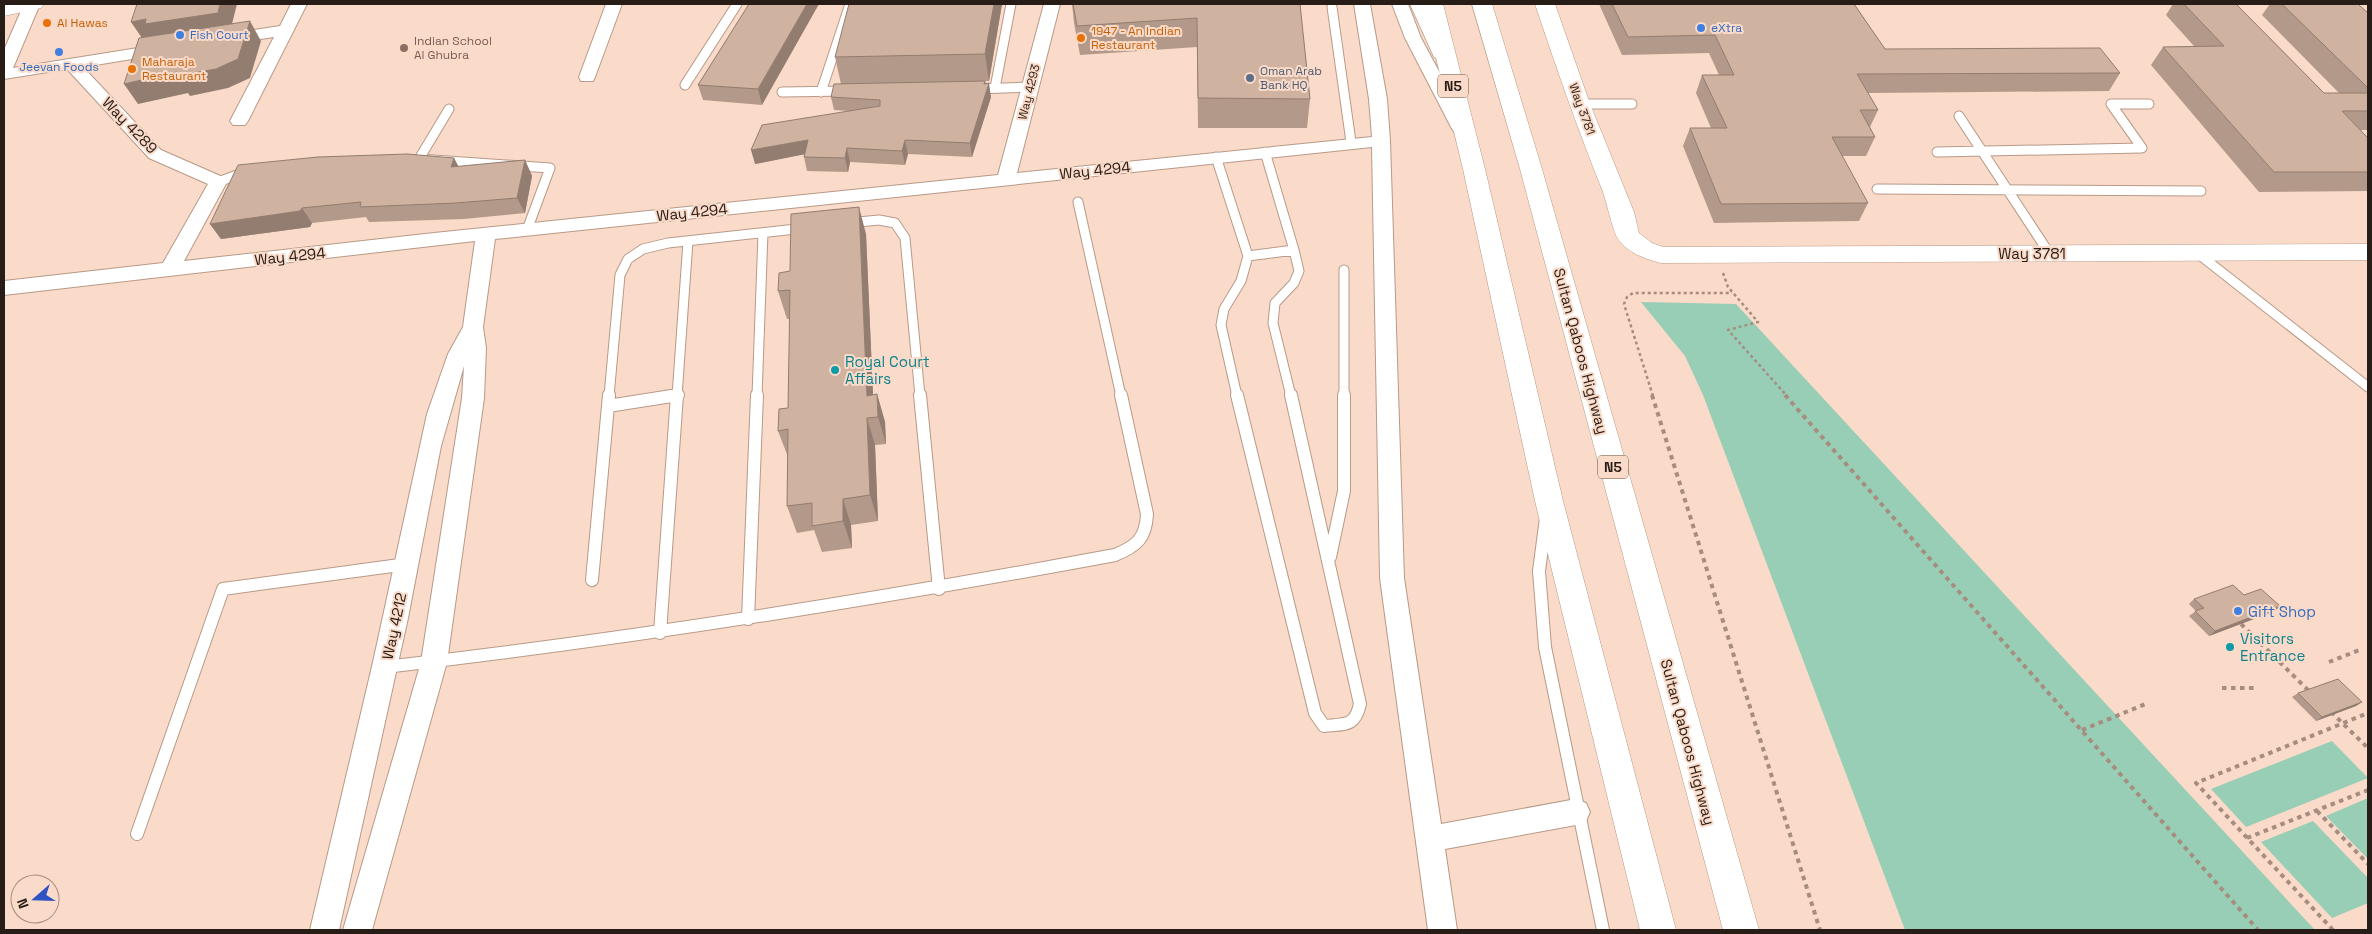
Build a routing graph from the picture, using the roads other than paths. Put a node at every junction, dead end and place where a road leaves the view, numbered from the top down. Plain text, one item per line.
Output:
1 (33, 4) edge
2 (298, 4) edge
3 (614, 4) edge
4 (737, 4) edge
5 (850, 4) edge
6 (1011, 4) edge
7 (1052, 4) edge
8 (1362, 4) edge
9 (1400, 4) edge
10 (1420, 4) edge
11 (1433, 4) edge
12 (1482, 4) edge
13 (1545, 4) edge
14 (1332, 7) dead end
15 (4, 10) edge
16 (286, 30) junction
17 (208, 42) edge
18 (178, 46) edge
19 (71, 63) junction
20 (4, 68) edge
21 (4, 74) edge
22 (1450, 74) junction
23 (587, 77) dead end
24 (685, 85) dead end
25 (1030, 87) junction
26 (995, 88) junction
27 (966, 89) edge
28 (860, 91) edge
29 (782, 92) dead end
30 (821, 92) junction
31 (1579, 104) junction
32 (1632, 104) dead end
33 (2149, 104) dead end
34 (449, 109) dead end
35 (1959, 116) dead end
36 (239, 121) dead end
37 (1467, 140) junction
38 (1381, 141) junction
39 (1351, 142) junction
40 (1265, 152) junction
41 (1937, 152) dead end
42 (1983, 152) junction
43 (1216, 157) junction
44 (260, 170) edge
45 (1006, 180) junction
46 (218, 182) junction
47 (1877, 189) dead end
48 (2007, 189) junction
49 (2201, 191) dead end
50 (1078, 202) dead end
51 (840, 224) edge
52 (821, 226) edge
53 (527, 230) junction
54 (763, 233) junction
55 (486, 234) junction
56 (688, 241) junction
57 (1294, 250) junction
58 (2196, 252) junction
59 (2368, 252) edge
60 (2048, 253) junction
61 (1248, 256) junction
62 (170, 269) junction
63 (1344, 270) dead end
64 (4, 288) edge
65 (473, 327) junction
66 (2368, 387) edge
67 (446, 392) junction
68 (678, 395) junction
69 (473, 398) junction
70 (608, 406) junction
71 (1549, 502) junction
72 (1329, 561) junction
73 (407, 564) junction
74 (592, 580) dead end
75 (939, 589) junction
76 (748, 619) junction
77 (660, 633) junction
78 (434, 662) junction
79 (385, 667) junction
80 (1576, 812) junction
81 (137, 834) dead end
82 (1428, 839) junction
83 (375, 870) junction
84 (338, 873) junction
85 (324, 930) edge
86 (357, 930) edge
87 (1442, 930) edge
88 (1603, 930) edge
89 (1658, 930) edge
90 (1741, 930) edge

1 - 15 main road
1 - 20 street
2 - 16 street
3 - 23 street
4 - 24 lane
5 - 30 lane
6 - 26 lane
7 - 25 street, Way 4293
8 - 38 street
9 - 37 street
10 - 22 main road
11 - 22 main road, N5
12 - 90 main road, Sultan Qaboos Highway / N5
13 - 31 main road, Way 3781
14 - 39 lane
16 - 17 street
16 - 36 street
18 - 19 street
19 - 21 street
19 - 46 street, Way 4289
22 - 37 main road, N5
25 - 26 lane
25 - 45 street, Way 4293
26 - 27 lane
28 - 30 lane
29 - 30 lane
31 - 32 lane
31 - 60 main road, Way 3781
33 - 42 lane
34 - 53 lane
35 - 42 lane
37 - 71 main road, N5
38 - 39 street, Way 4294
38 - 82 street
39 - 40 street, Way 4294
40 - 43 street, Way 4294
40 - 57 lane
41 - 42 lane
42 - 48 lane
43 - 45 street, Way 4294
43 - 61 lane
44 - 46 lane
45 - 53 street, Way 4294
46 - 62 street
47 - 48 lane
48 - 49 lane
48 - 60 lane
50 - 75 lane
51 - 75 lane
52 - 54 lane
53 - 55 street, Way 4294
54 - 56 lane
54 - 76 lane
55 - 62 street, Way 4294
55 - 65 street, Way 4212
56 - 68 lane
56 - 70 lane
57 - 61 lane
57 - 72 lane
58 - 59 main road, Way 3781
58 - 60 main road, Way 3781
58 - 66 lane
61 - 72 lane
62 - 64 street, Way 4294
63 - 72 lane
65 - 67 street, Way 4212
65 - 69 street, Way 4212
67 - 69 street
67 - 73 street, Way 4212
68 - 70 lane
68 - 77 lane
69 - 78 street, Way 4212
70 - 74 lane
71 - 80 lane
71 - 89 main road, N5
73 - 79 street, Way 4212
73 - 81 lane
75 - 76 lane
76 - 77 lane
77 - 78 lane
78 - 79 lane
78 - 83 street, Way 4212
79 - 84 street, Way 4212
80 - 82 street
80 - 88 lane
82 - 87 street
83 - 84 street
83 - 86 street, Way 4212
84 - 85 street, Way 4212

